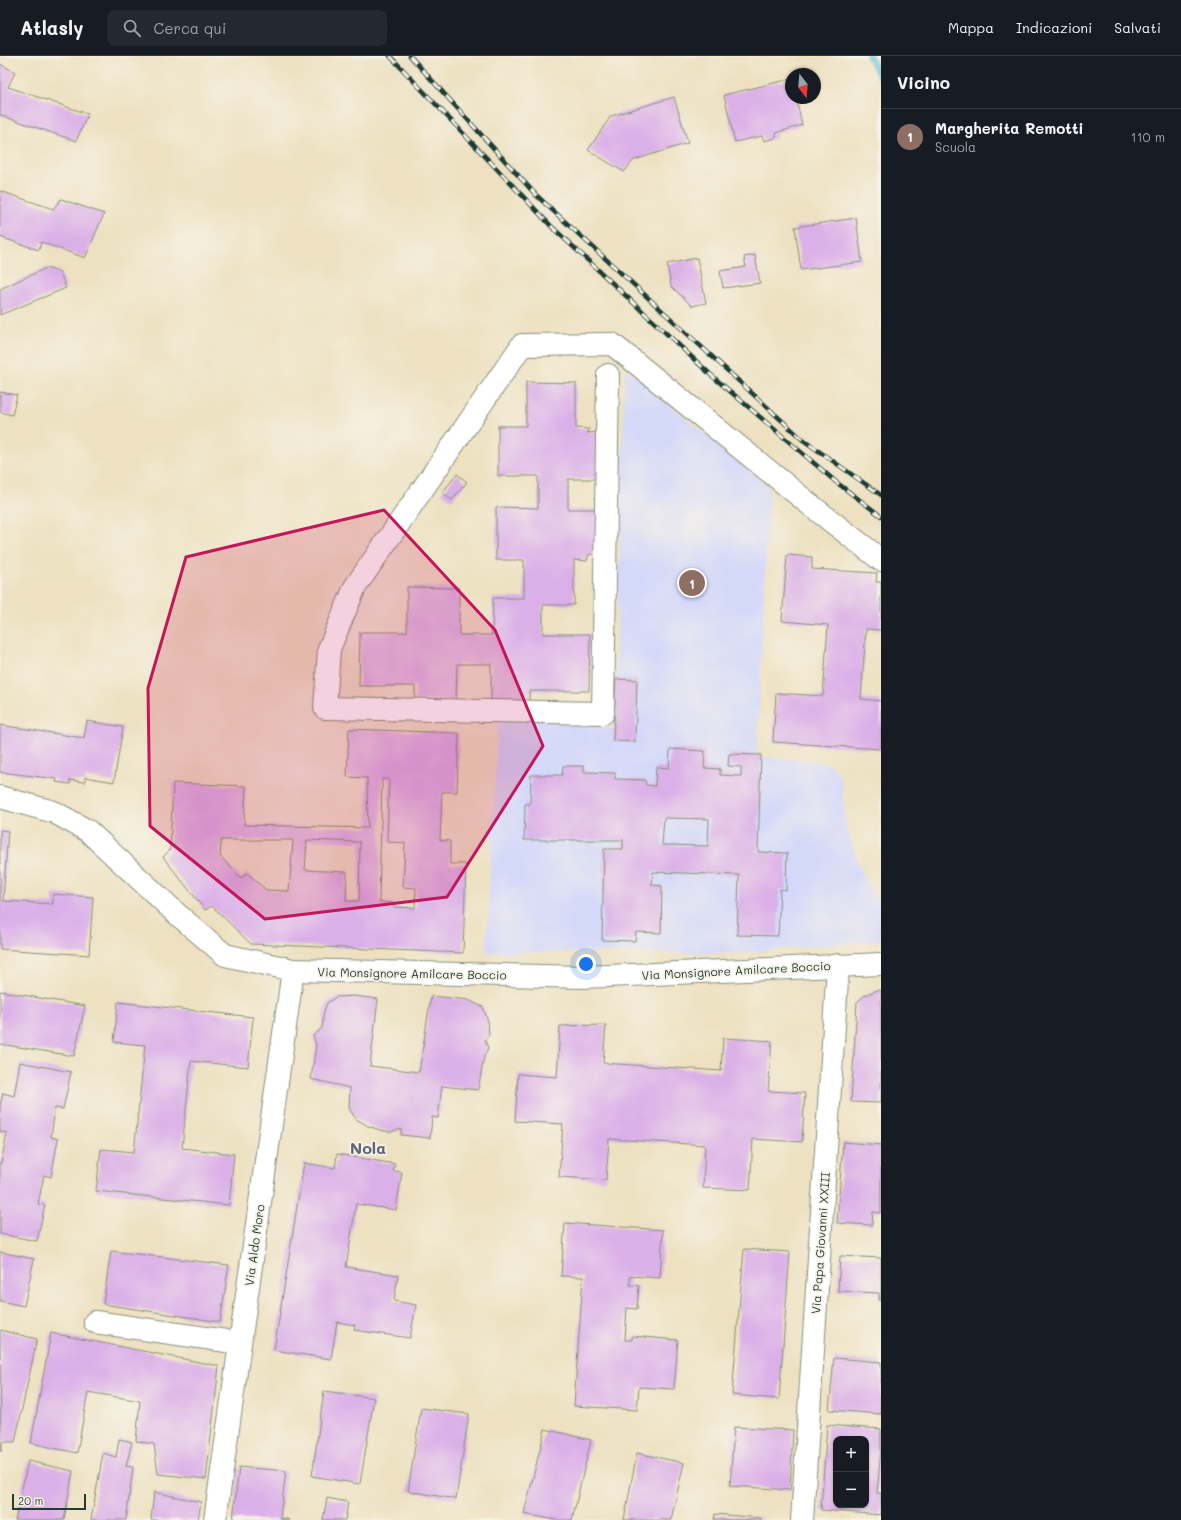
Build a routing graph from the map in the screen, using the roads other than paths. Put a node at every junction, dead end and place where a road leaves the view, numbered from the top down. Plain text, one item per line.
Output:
1 (608, 375) dead end
2 (881, 560) edge
3 (0, 797) edge
4 (881, 964) edge
5 (838, 965) junction
6 (293, 970) junction
7 (95, 1322) dead end
8 (240, 1343) junction
9 (215, 1520) edge
10 (802, 1520) edge

1 - 2 street
3 - 6 street, Via Monsignore Amilcare Boccio
4 - 5 street, Via Monsignore Amilcare Boccio
5 - 6 street, Via Monsignore Amilcare Boccio
5 - 10 street, Via Papa Giovanni XXIII
6 - 8 street, Via Aldo Moro
7 - 8 street
8 - 9 street, Via Aldo Moro

